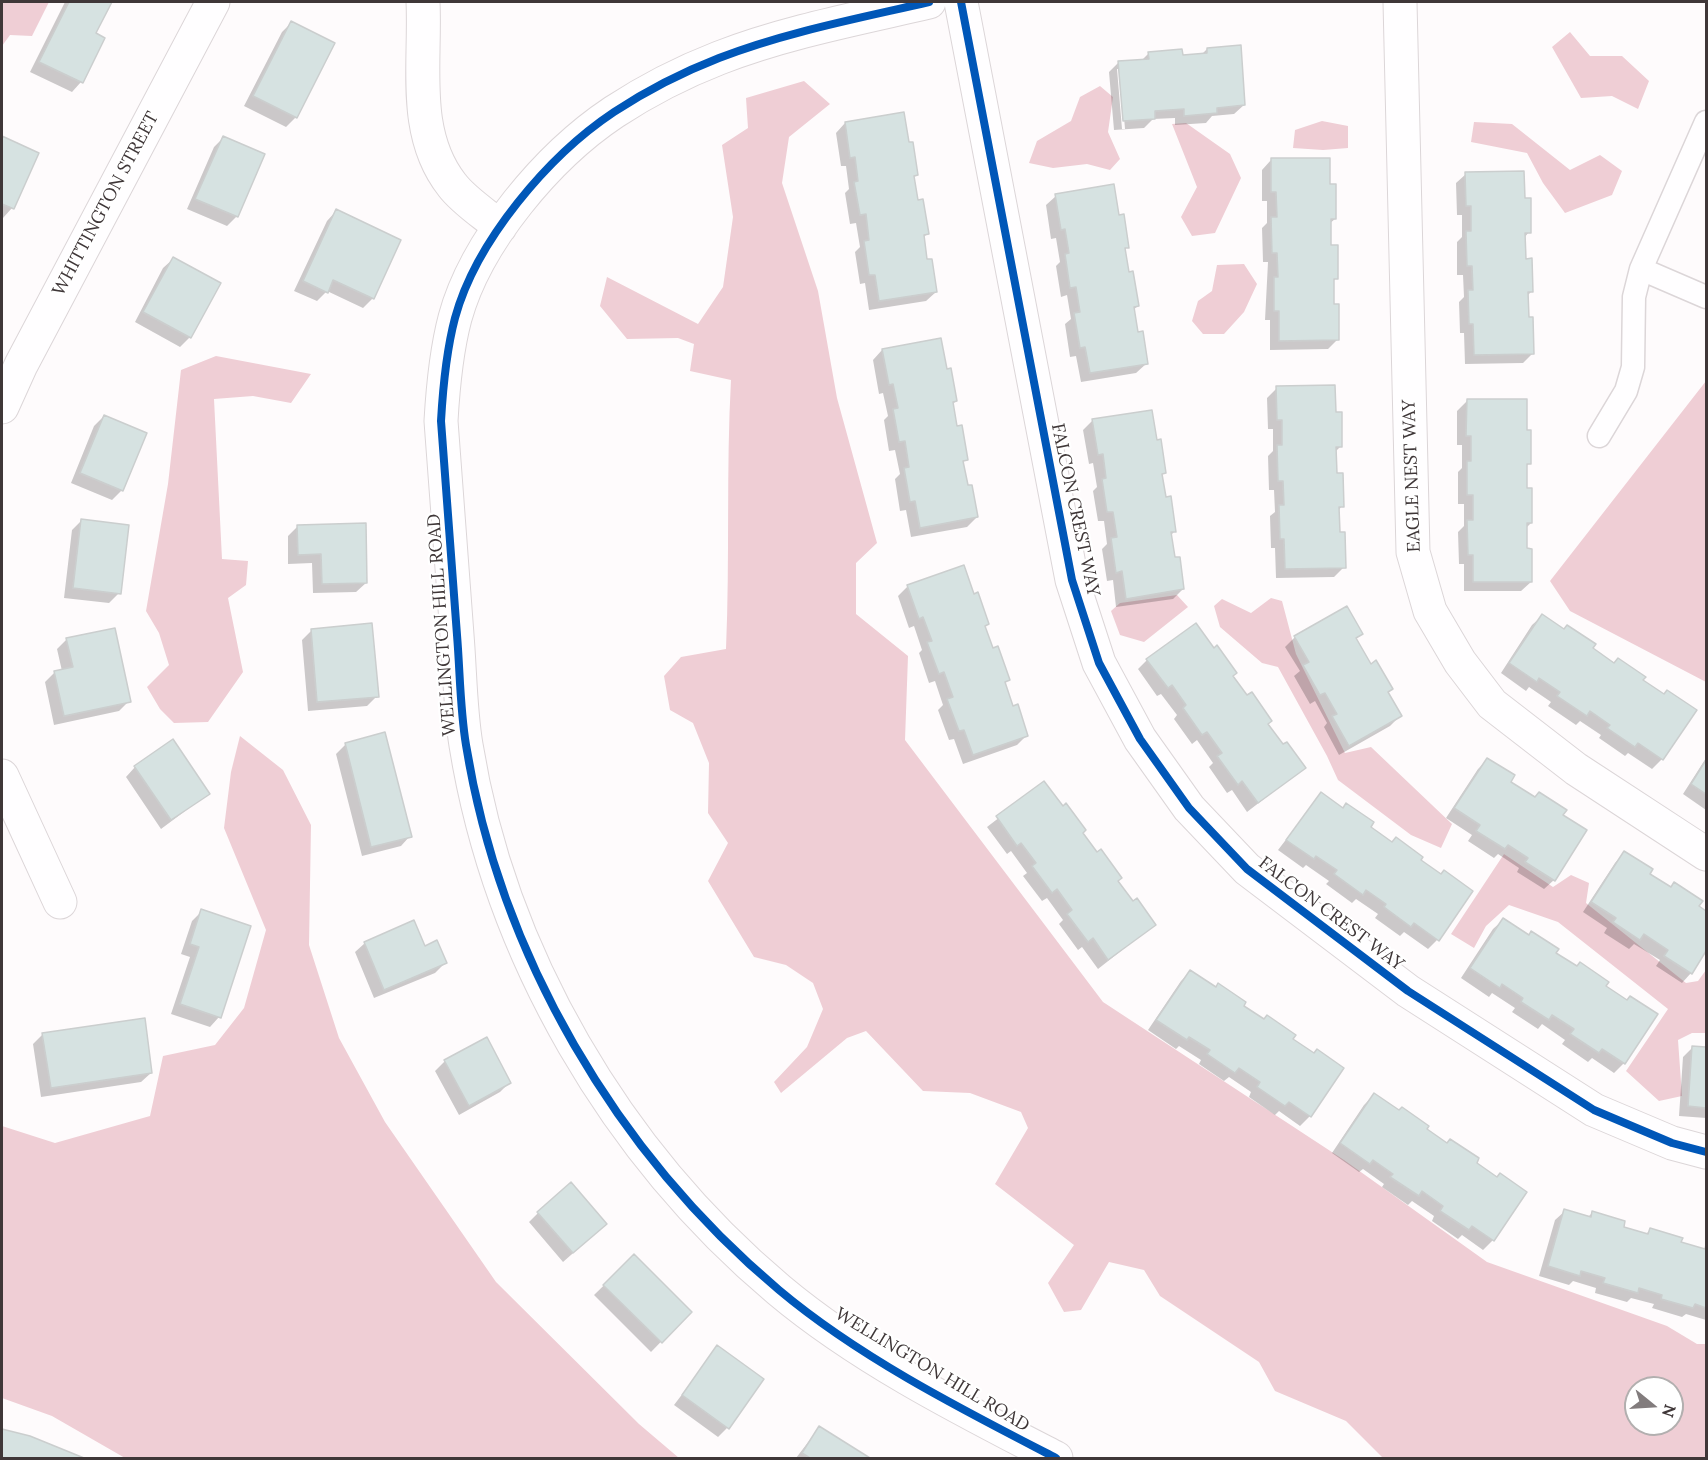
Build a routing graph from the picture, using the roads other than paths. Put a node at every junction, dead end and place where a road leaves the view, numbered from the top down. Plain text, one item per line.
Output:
1 (213, 2) edge
2 (423, 2) edge
3 (929, 2) edge
4 (961, 2) edge
5 (1400, 2) edge
6 (1707, 122) edge
7 (500, 227) junction
8 (1641, 268) junction
9 (1707, 297) edge
10 (2, 407) edge
11 (1599, 436) dead end
12 (2, 776) edge
13 (1707, 854) edge
14 (60, 902) dead end
15 (1707, 1152) edge
16 (1056, 1458) edge

1 - 10 street, WHITTINGTON STREET
2 - 7 street
3 - 7 street, WELLINGTON HILL ROAD
4 - 15 street, FALCON CREST WAY
5 - 13 street, EAGLE NEST WAY
6 - 8 lane
7 - 16 street, WELLINGTON HILL ROAD
8 - 9 lane
8 - 11 lane
12 - 14 street

